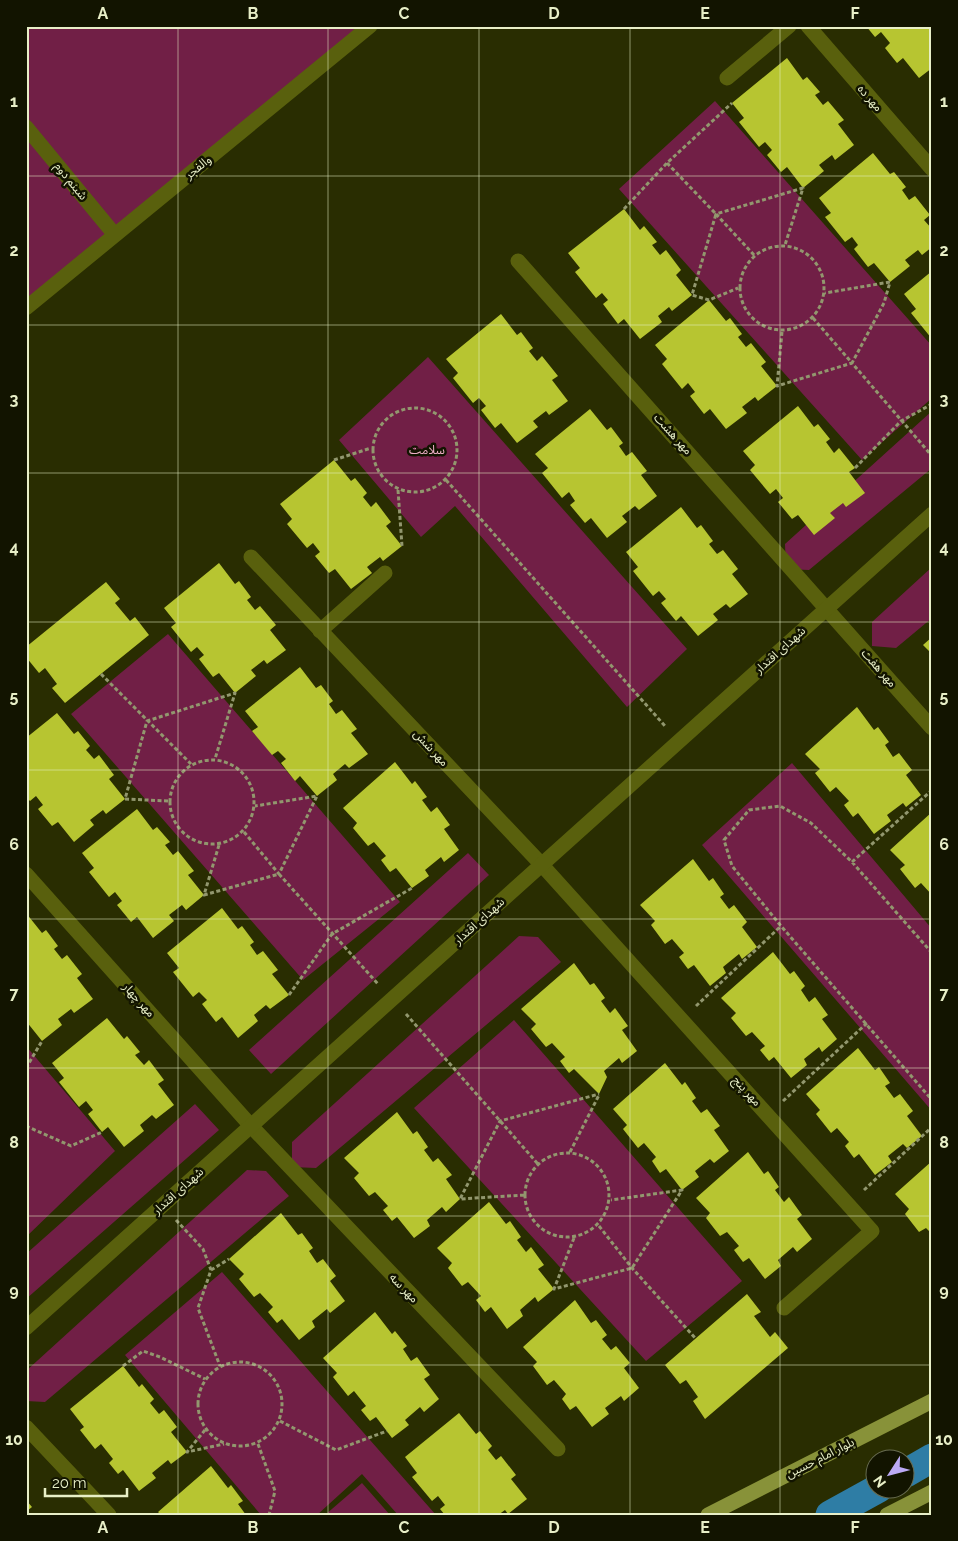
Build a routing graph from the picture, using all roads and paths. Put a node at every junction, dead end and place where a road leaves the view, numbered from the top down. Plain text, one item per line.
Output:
1 (370, 26) edge
2 (789, 26) edge
3 (808, 26) edge
4 (727, 78) dead end
5 (732, 103) dead end
6 (26, 127) edge
7 (667, 163) junction
8 (932, 169) edge
9 (624, 209) dead end
10 (716, 214) junction
11 (115, 235) junction
12 (785, 245) junction
13 (754, 255) junction
14 (518, 261) dead end
15 (738, 288) junction
16 (825, 293) junction
17 (26, 308) edge
18 (813, 318) junction
19 (782, 332) junction
20 (852, 363) junction
21 (932, 404) edge
22 (901, 421) junction
23 (371, 448) junction
24 (932, 456) edge
25 (334, 460) dead end
26 (855, 468) dead end
27 (446, 480) junction
28 (398, 490) junction
29 (932, 514) edge
30 (402, 546) dead end
31 (251, 558) dead end
32 (385, 573) dead end
33 (827, 608) junction
34 (320, 630) junction
35 (101, 674) dead end
36 (148, 721) junction
37 (932, 728) edge
38 (679, 741) junction
39 (215, 759) junction
40 (192, 764) junction
41 (932, 790) edge
42 (168, 801) junction
43 (256, 806) junction
44 (244, 832) junction
45 (219, 846) junction
46 (852, 862) junction
47 (542, 864) junction
48 (26, 874) edge
49 (279, 874) junction
50 (412, 888) dead end
51 (781, 926) junction
52 (332, 934) junction
53 (932, 952) edge
54 (289, 995) dead end
55 (392, 998) junction
56 (682, 1019) junction
57 (867, 1023) junction
58 (42, 1041) dead end
59 (26, 1068) edge
60 (932, 1100) edge
61 (768, 1115) junction
62 (500, 1121) junction
63 (26, 1126) edge
64 (251, 1126) junction
65 (932, 1127) edge
66 (102, 1132) dead end
67 (570, 1152) junction
68 (538, 1164) junction
69 (524, 1195) junction
70 (611, 1200) junction
71 (848, 1204) junction
72 (162, 1205) junction
73 (599, 1226) junction
74 (574, 1238) junction
75 (229, 1260) dead end
76 (632, 1268) junction
77 (211, 1270) junction
78 (784, 1308) dead end
79 (26, 1328) edge
80 (696, 1339) dead end
81 (123, 1366) dead end
82 (220, 1366) junction
83 (205, 1379) junction
84 (932, 1401) edge
85 (280, 1421) junction
86 (26, 1427) edge
87 (205, 1430) junction
88 (387, 1431) dead end
89 (224, 1444) junction
90 (258, 1444) junction
91 (558, 1450) dead end
92 (932, 1492) edge
93 (109, 1515) edge
94 (269, 1515) edge
95 (708, 1515) edge
96 (887, 1515) edge

1 - 11 street, والفجر
2 - 4 street
3 - 8 street, مهر ده
5 - 7 path
6 - 11 street, شبنم دوم
7 - 9 path
7 - 10 path
10 - 12 path
10 - 13 path
10 - 15 path
11 - 17 street, والفجر
12 - 13 path
12 - 16 path
13 - 15 path
14 - 33 street, مهر هشت
15 - 19 path
16 - 18 path
16 - 20 path
18 - 19 path
18 - 20 path
19 - 20 path
20 - 22 path
21 - 22 path
22 - 24 path
22 - 26 path
23 - 25 path
23 - 27 path
23 - 28 path
27 - 28 path
27 - 38 path
28 - 30 path
29 - 33 street, شهدای اقتدار
31 - 34 street, مهر شش
32 - 34 street
33 - 37 street, مهر هفت
33 - 38 street, شهدای اقتدار
34 - 47 street, مهر شش
35 - 36 path
36 - 39 path
36 - 40 path
36 - 42 path
38 - 47 street, شهدای اقتدار
39 - 40 path
39 - 43 path
40 - 42 path
41 - 46 path
42 - 45 path
43 - 44 path
43 - 49 path
44 - 45 path
44 - 49 path
45 - 49 path
46 - 51 path
46 - 53 path
47 - 55 street, شهدای اقتدار
47 - 56 street, مهر پنج
48 - 64 street, مهر چهار
49 - 52 path
50 - 52 path
51 - 56 path
51 - 57 path
52 - 54 path
52 - 55 path
55 - 62 path
55 - 64 street, شهدای اقتدار
56 - 61 street, مهر پنج
57 - 60 path
57 - 61 path
58 - 59 path
61 - 71 street, مهر پنج
62 - 67 path
62 - 68 path
62 - 69 path
63 - 66 path
64 - 72 street, شهدای اقتدار
64 - 91 street, مهر سه
65 - 71 path
67 - 68 path
67 - 70 path
68 - 69 path
69 - 74 path
70 - 73 path
70 - 76 path
71 - 78 street, مهر پنج
72 - 77 path
72 - 79 street, شهدای اقتدار
73 - 74 path
73 - 76 path
74 - 76 path
75 - 77 path
76 - 80 path
77 - 82 path
81 - 83 path
82 - 83 path
82 - 85 path
83 - 87 path
84 - 95 main road, بلوار امام حسین
85 - 88 path
85 - 90 path
86 - 93 street
87 - 89 path
87 - 89 path
89 - 90 path
90 - 94 path
92 - 96 main road

